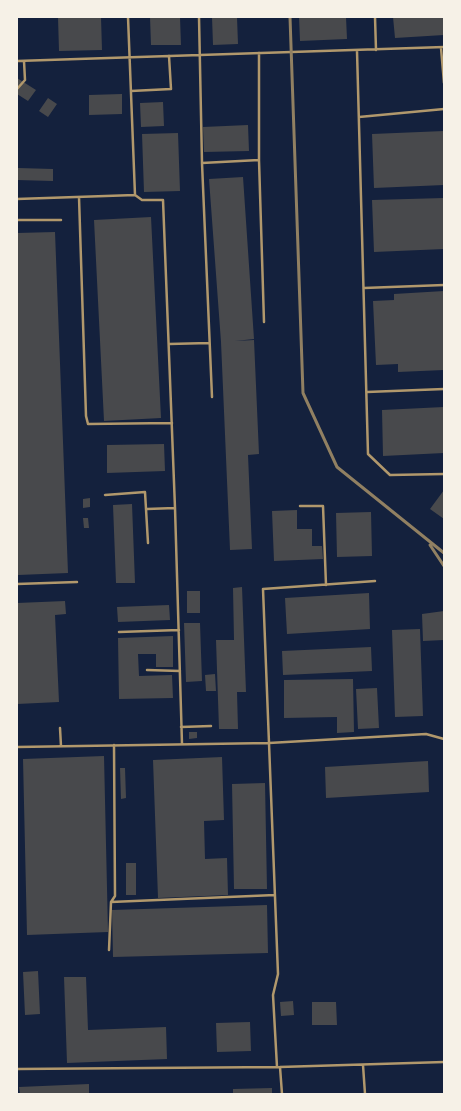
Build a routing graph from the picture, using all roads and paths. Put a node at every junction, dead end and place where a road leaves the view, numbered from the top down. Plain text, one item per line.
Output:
1 (128, 17) edge
2 (199, 17) edge
3 (375, 17) edge
4 (443, 47) edge
5 (376, 50) junction
6 (357, 51) junction
7 (259, 53) junction
8 (200, 55) junction
9 (169, 56) junction
10 (129, 57) junction
11 (17, 61) edge
12 (24, 61) junction
13 (444, 83) edge
14 (17, 89) edge
15 (131, 91) junction
16 (444, 109) edge
17 (359, 117) junction
18 (259, 160) junction
19 (202, 163) junction
20 (135, 195) junction
21 (79, 197) junction
22 (17, 199) edge
23 (17, 220) edge
24 (60, 220) dead end
25 (444, 285) edge
26 (364, 288) junction
27 (264, 322) dead end
28 (209, 343) junction
29 (169, 344) junction
30 (444, 389) edge
31 (366, 392) junction
32 (212, 397) dead end
33 (172, 423) junction
34 (444, 474) edge
35 (105, 495) dead end
36 (300, 506) dead end
37 (175, 508) junction
38 (147, 509) junction
39 (148, 543) dead end
40 (375, 581) dead end
41 (76, 582) dead end
42 (17, 584) edge
43 (326, 585) junction
44 (179, 630) junction
45 (119, 632) dead end
46 (147, 670) dead end
47 (180, 671) junction
48 (211, 726) dead end
49 (181, 727) junction
50 (60, 728) dead end
51 (444, 739) edge
52 (269, 743) junction
53 (182, 744) junction
54 (114, 745) junction
55 (61, 746) junction
56 (17, 747) edge
57 (275, 895) junction
58 (111, 902) junction
59 (109, 950) dead end
60 (444, 1062) edge
61 (363, 1065) junction
62 (279, 1067) junction
63 (17, 1069) edge
64 (282, 1094) edge
65 (365, 1094) edge

1 - 10 lane
2 - 8 lane
3 - 5 lane
4 - 5 lane
4 - 13 lane
5 - 6 lane
6 - 7 lane
6 - 17 lane
7 - 8 lane
7 - 18 lane
8 - 9 lane
8 - 19 lane
9 - 10 lane
9 - 15 lane
10 - 12 lane
10 - 15 lane
11 - 12 lane
12 - 14 lane
15 - 20 lane
16 - 17 lane
17 - 26 lane
18 - 19 lane
18 - 27 lane
19 - 28 lane
20 - 21 lane
20 - 29 lane
21 - 22 lane
21 - 33 lane
23 - 24 lane
25 - 26 lane
26 - 31 lane
28 - 29 lane
28 - 32 lane
29 - 33 lane
30 - 31 lane
31 - 34 lane
33 - 37 lane
35 - 38 lane
36 - 43 lane
37 - 38 lane
37 - 44 lane
38 - 39 lane
40 - 43 lane
41 - 42 lane
43 - 52 lane
44 - 45 lane
44 - 47 lane
46 - 47 lane
47 - 49 lane
48 - 49 lane
49 - 53 lane
50 - 55 lane
51 - 52 lane
52 - 53 lane
52 - 57 lane
53 - 54 lane
54 - 55 lane
54 - 58 lane
55 - 56 lane
57 - 58 lane
57 - 62 lane
58 - 59 lane
60 - 61 lane
61 - 62 lane
61 - 65 lane
62 - 63 lane
62 - 64 lane

